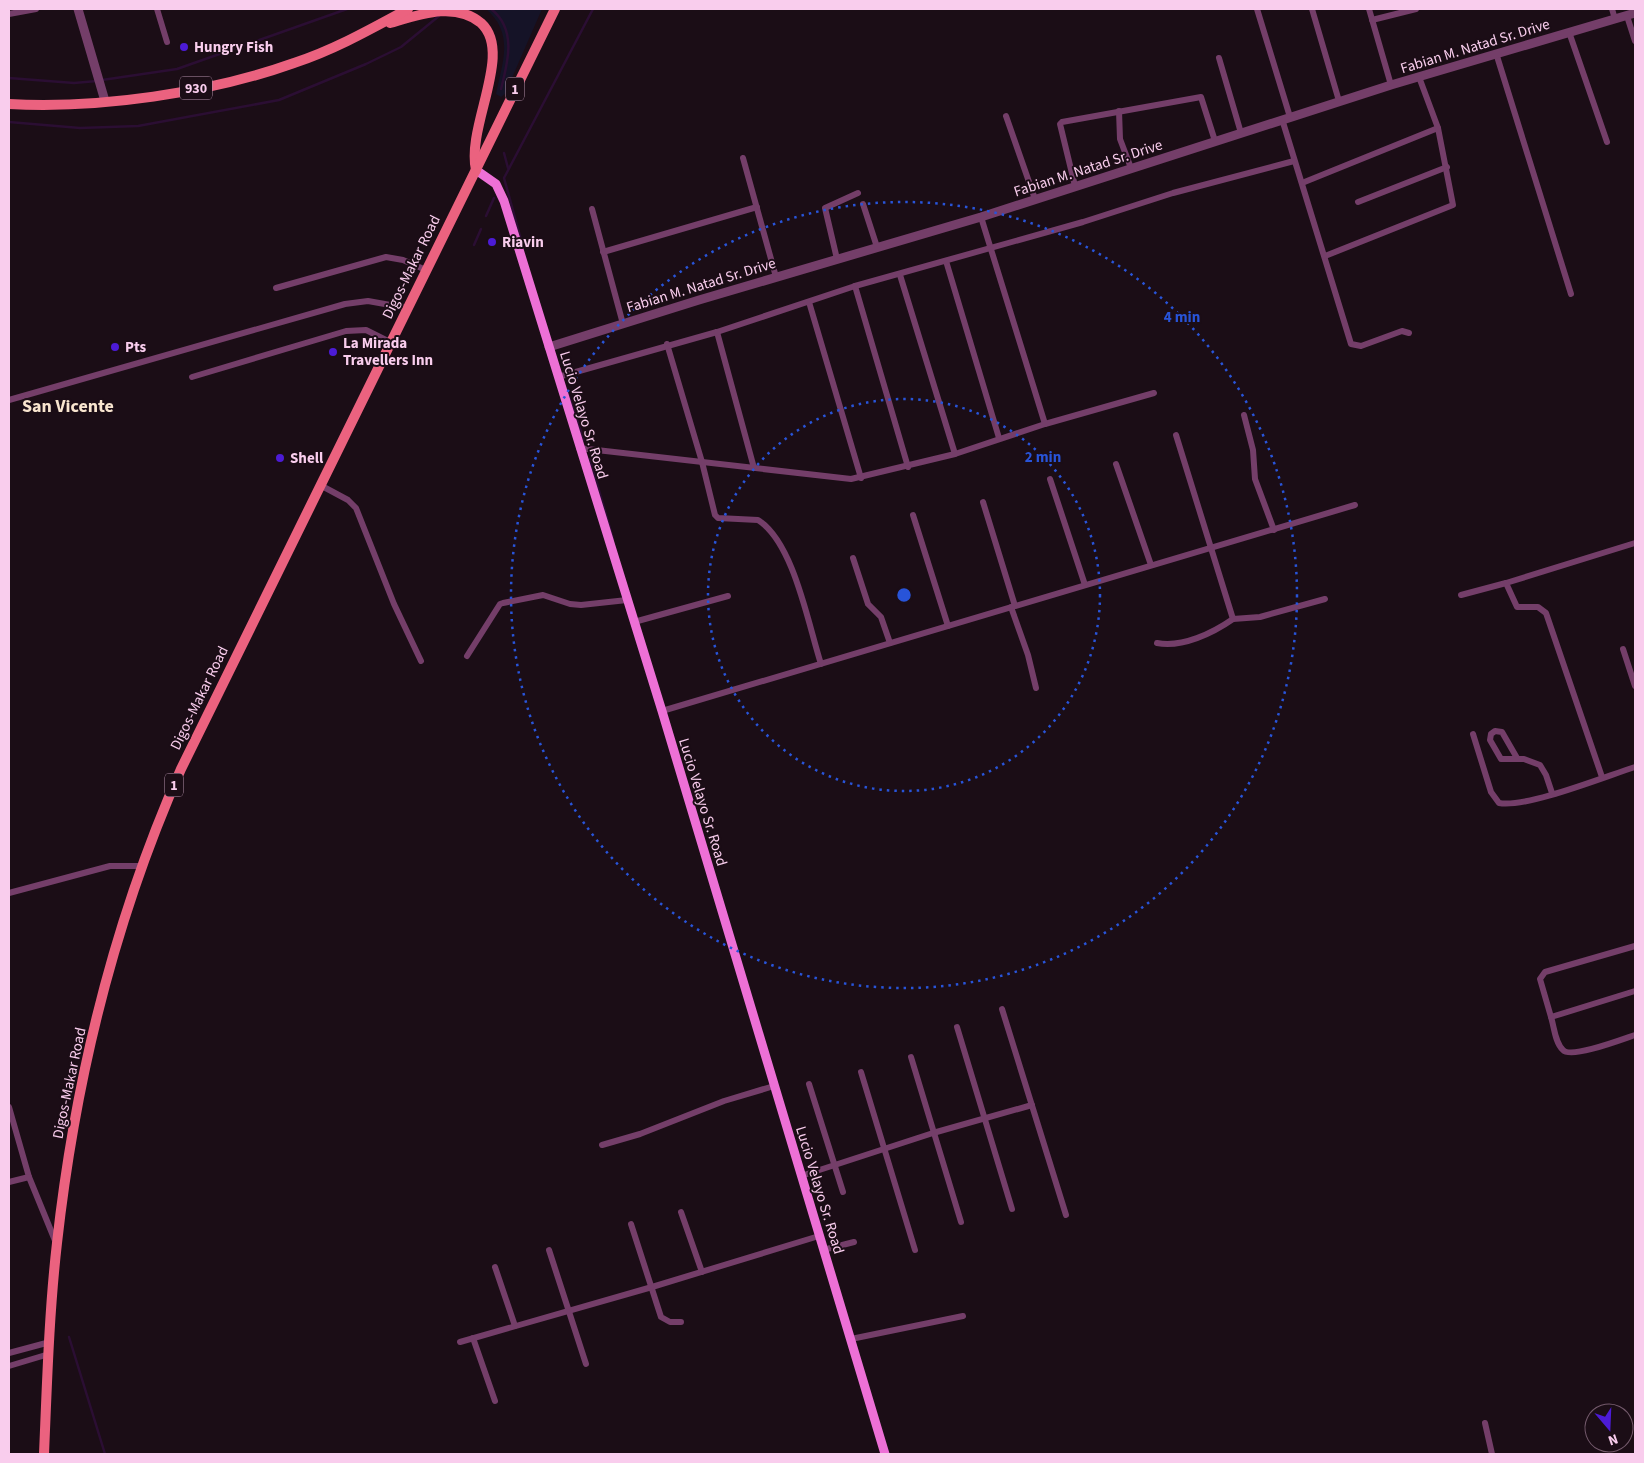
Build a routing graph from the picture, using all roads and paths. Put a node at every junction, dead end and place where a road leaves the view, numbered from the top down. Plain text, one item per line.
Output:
1 (36, 9) edge
2 (78, 9) edge
3 (157, 9) edge
4 (408, 9) edge
5 (556, 9) edge
6 (1257, 9) edge
7 (1312, 9) edge
8 (1369, 9) edge
9 (1416, 9) edge
10 (1612, 9) edge
11 (9, 14) edge
12 (1631, 14) edge
13 (1615, 19) junction
14 (1372, 20) junction
15 (373, 28) junction
16 (1569, 32) junction
17 (1635, 41) edge
18 (167, 42) dead end
19 (1496, 53) junction
20 (1219, 58) dead end
21 (1419, 77) junction
22 (1391, 85) junction
23 (105, 101) junction
24 (1339, 101) junction
25 (9, 104) edge
26 (1118, 111) junction
27 (1006, 116) dead end
28 (1286, 118) junction
29 (1438, 128) junction
30 (1240, 133) junction
31 (1216, 141) junction
32 (1607, 142) dead end
33 (743, 158) dead end
34 (1294, 161) junction
35 (1446, 167) junction
36 (1131, 168) junction
37 (476, 170) junction
38 (1302, 183) junction
39 (1076, 186) junction
40 (858, 193) dead end
41 (1034, 199) junction
42 (1358, 202) dead end
43 (863, 204) dead end
44 (757, 207) junction
45 (592, 209) dead end
46 (981, 217) junction
47 (877, 247) junction
48 (990, 247) junction
49 (603, 252) junction
50 (1325, 256) junction
51 (837, 259) junction
52 (946, 261) junction
53 (426, 270) junction
54 (900, 275) junction
55 (776, 277) junction
56 (855, 286) junction
57 (276, 288) dead end
58 (1571, 294) dead end
59 (809, 302) junction
60 (407, 308) junction
61 (622, 324) junction
62 (717, 332) junction
63 (1409, 333) dead end
64 (390, 342) junction
65 (667, 344) junction
66 (550, 347) junction
67 (558, 376) junction
68 (192, 377) dead end
69 (1154, 393) dead end
70 (9, 400) edge
71 (1244, 415) dead end
72 (1045, 424) junction
73 (1176, 435) dead end
74 (999, 438) junction
75 (579, 448) junction
76 (955, 454) junction
77 (702, 462) junction
78 (1116, 464) dead end
79 (908, 467) junction
80 (754, 468) junction
81 (861, 478) junction
82 (1050, 480) dead end
83 (320, 486) junction
84 (983, 502) dead end
85 (1355, 505) dead end
86 (913, 515) dead end
87 (1274, 530) junction
88 (1635, 543) edge
89 (1212, 547) junction
90 (853, 558) dead end
91 (1151, 565) junction
92 (1506, 583) junction
93 (1085, 585) junction
94 (1461, 595) dead end
95 (728, 596) dead end
96 (1325, 599) dead end
97 (627, 600) junction
98 (1013, 606) junction
99 (1233, 619) junction
100 (634, 622) junction
101 (948, 626) junction
102 (890, 643) junction
103 (1156, 643) dead end
104 (1623, 649) dead end
105 (467, 656) dead end
106 (420, 662) dead end
107 (821, 664) junction
108 (1635, 686) edge
109 (1036, 688) dead end
110 (662, 711) junction
111 (1473, 734) dead end
112 (1517, 758) junction
113 (1635, 767) edge
114 (1602, 777) junction
115 (1552, 794) junction
116 (141, 866) junction
117 (9, 894) edge
118 (1635, 946) edge
119 (1635, 991) edge
120 (1002, 1009) dead end
121 (1551, 1017) junction
122 (957, 1027) dead end
123 (1635, 1035) edge
124 (911, 1058) dead end
125 (861, 1072) dead end
126 (809, 1084) dead end
127 (774, 1086) junction
128 (1032, 1105) junction
129 (9, 1107) edge
130 (983, 1119) junction
131 (933, 1133) junction
132 (602, 1144) dead end
133 (884, 1149) junction
134 (834, 1165) junction
135 (801, 1176) junction
136 (29, 1177) junction
137 (9, 1182) edge
138 (843, 1192) dead end
139 (1012, 1209) dead end
140 (681, 1212) dead end
141 (1066, 1215) dead end
142 (961, 1222) dead end
143 (631, 1224) dead end
144 (819, 1236) junction
145 (854, 1242) dead end
146 (57, 1244) junction
147 (549, 1250) dead end
148 (823, 1250) junction
149 (915, 1250) dead end
150 (495, 1267) dead end
151 (702, 1272) junction
152 (652, 1288) junction
153 (568, 1310) junction
154 (963, 1316) dead end
155 (681, 1322) dead end
156 (515, 1326) junction
157 (473, 1338) junction
158 (850, 1340) junction
159 (50, 1342) junction
160 (460, 1342) dead end
161 (9, 1354) edge
162 (49, 1354) junction
163 (586, 1364) dead end
164 (9, 1366) edge
165 (495, 1401) dead end
166 (1484, 1423) dead end
167 (44, 1454) edge
168 (885, 1454) edge
169 (1492, 1454) edge

1 - 11 street
2 - 23 street
3 - 18 street
4 - 15 main road, 930
5 - 37 main road, Digos-Makar Road / 1
6 - 28 street
7 - 24 street
8 - 14 street
9 - 14 street
10 - 13 street
12 - 13 street, Fabian M. Natad Sr. Drive
12 - 17 street
13 - 16 street, Fabian M. Natad Sr. Drive
14 - 22 street
15 - 23 main road, 930
15 - 37 main road, 930
16 - 19 street, Fabian M. Natad Sr. Drive
16 - 32 street
19 - 21 street, Fabian M. Natad Sr. Drive
19 - 58 street
20 - 30 street
21 - 22 street, Fabian M. Natad Sr. Drive
21 - 29 street
22 - 24 street, Fabian M. Natad Sr. Drive
23 - 25 main road, 930
24 - 28 street, Fabian M. Natad Sr. Drive
26 - 31 street
26 - 36 street
26 - 39 street
27 - 41 street
28 - 30 street, Fabian M. Natad Sr. Drive
28 - 34 street
29 - 35 street
29 - 38 street
30 - 31 street, Fabian M. Natad Sr. Drive
31 - 36 street, Fabian M. Natad Sr. Drive
33 - 44 street
34 - 38 street
34 - 48 street
35 - 42 street
35 - 50 street
36 - 39 street, Fabian M. Natad Sr. Drive
37 - 53 main road, Digos-Makar Road / 1
37 - 66 main road, Lucio Velayo Sr. Road
38 - 50 street
39 - 41 street, Fabian M. Natad Sr. Drive
40 - 51 street
41 - 46 street, Fabian M. Natad Sr. Drive
43 - 47 street
44 - 49 street
44 - 55 street
45 - 49 street
46 - 47 street, Fabian M. Natad Sr. Drive
46 - 48 street
47 - 51 street, Fabian M. Natad Sr. Drive
48 - 52 street
48 - 72 street
49 - 61 street
50 - 63 street
51 - 55 street, Fabian M. Natad Sr. Drive
52 - 54 street
52 - 74 street
53 - 57 street
53 - 60 main road, Digos-Makar Road / 1
54 - 56 street
54 - 76 street
55 - 61 street, Fabian M. Natad Sr. Drive
56 - 59 street
56 - 79 street
59 - 62 street
59 - 81 street
60 - 64 main road, Digos-Makar Road / 1
60 - 70 street
61 - 66 street, Fabian M. Natad Sr. Drive
62 - 65 street
62 - 80 street
64 - 68 street
64 - 83 main road, Digos-Makar Road / 1
65 - 67 street
65 - 77 street
66 - 67 main road, Lucio Velayo Sr. Road
67 - 75 main road, Lucio Velayo Sr. Road
69 - 72 street
71 - 87 street
72 - 74 street
73 - 89 street
74 - 76 street
75 - 77 street
75 - 97 main road, Lucio Velayo Sr. Road
76 - 79 street
77 - 80 street
77 - 107 street
78 - 91 street
79 - 81 street
80 - 81 street
82 - 93 street
83 - 106 street
83 - 116 main road, Digos-Makar Road / 1
84 - 98 street
85 - 87 street
86 - 101 street
87 - 89 street
88 - 92 street
89 - 91 street
89 - 99 street
90 - 102 street
91 - 93 street
92 - 94 street
92 - 114 street
93 - 98 street
95 - 100 street
96 - 99 street
97 - 100 main road, Lucio Velayo Sr. Road
97 - 105 street
98 - 101 street
98 - 109 street
99 - 103 street
100 - 110 main road, Lucio Velayo Sr. Road
101 - 102 street
102 - 107 street
104 - 108 street
107 - 110 street
110 - 127 main road, Lucio Velayo Sr. Road
111 - 115 street
112 - 112 street
112 - 115 street
113 - 114 street
114 - 115 street
116 - 117 street
116 - 146 main road, Digos-Makar Road / 1
118 - 121 street
119 - 121 street
120 - 128 street
121 - 123 street
122 - 130 street
124 - 131 street
125 - 133 street
126 - 134 street
127 - 132 street
127 - 135 main road, Lucio Velayo Sr. Road
128 - 130 street
128 - 141 street
129 - 136 street
130 - 131 street
130 - 139 street
131 - 133 street
131 - 142 street
133 - 134 street
133 - 149 street
134 - 135 street
134 - 138 street
135 - 144 main road, Lucio Velayo Sr. Road
136 - 137 street
136 - 146 street
140 - 151 street
143 - 152 street
144 - 148 main road, Lucio Velayo Sr. Road
144 - 151 street
145 - 148 street
146 - 159 main road, Digos-Makar Road / 1
147 - 153 street
148 - 158 main road, Lucio Velayo Sr. Road
150 - 156 street
151 - 152 street
152 - 153 street
152 - 155 street
153 - 156 street
153 - 163 street
154 - 158 street
156 - 157 street
157 - 160 street
157 - 165 street
158 - 168 main road, Lucio Velayo Sr. Road
159 - 161 street
159 - 162 main road, Digos-Makar Road / 1
162 - 164 street
162 - 167 main road, Digos-Makar Road / 1
166 - 169 street

